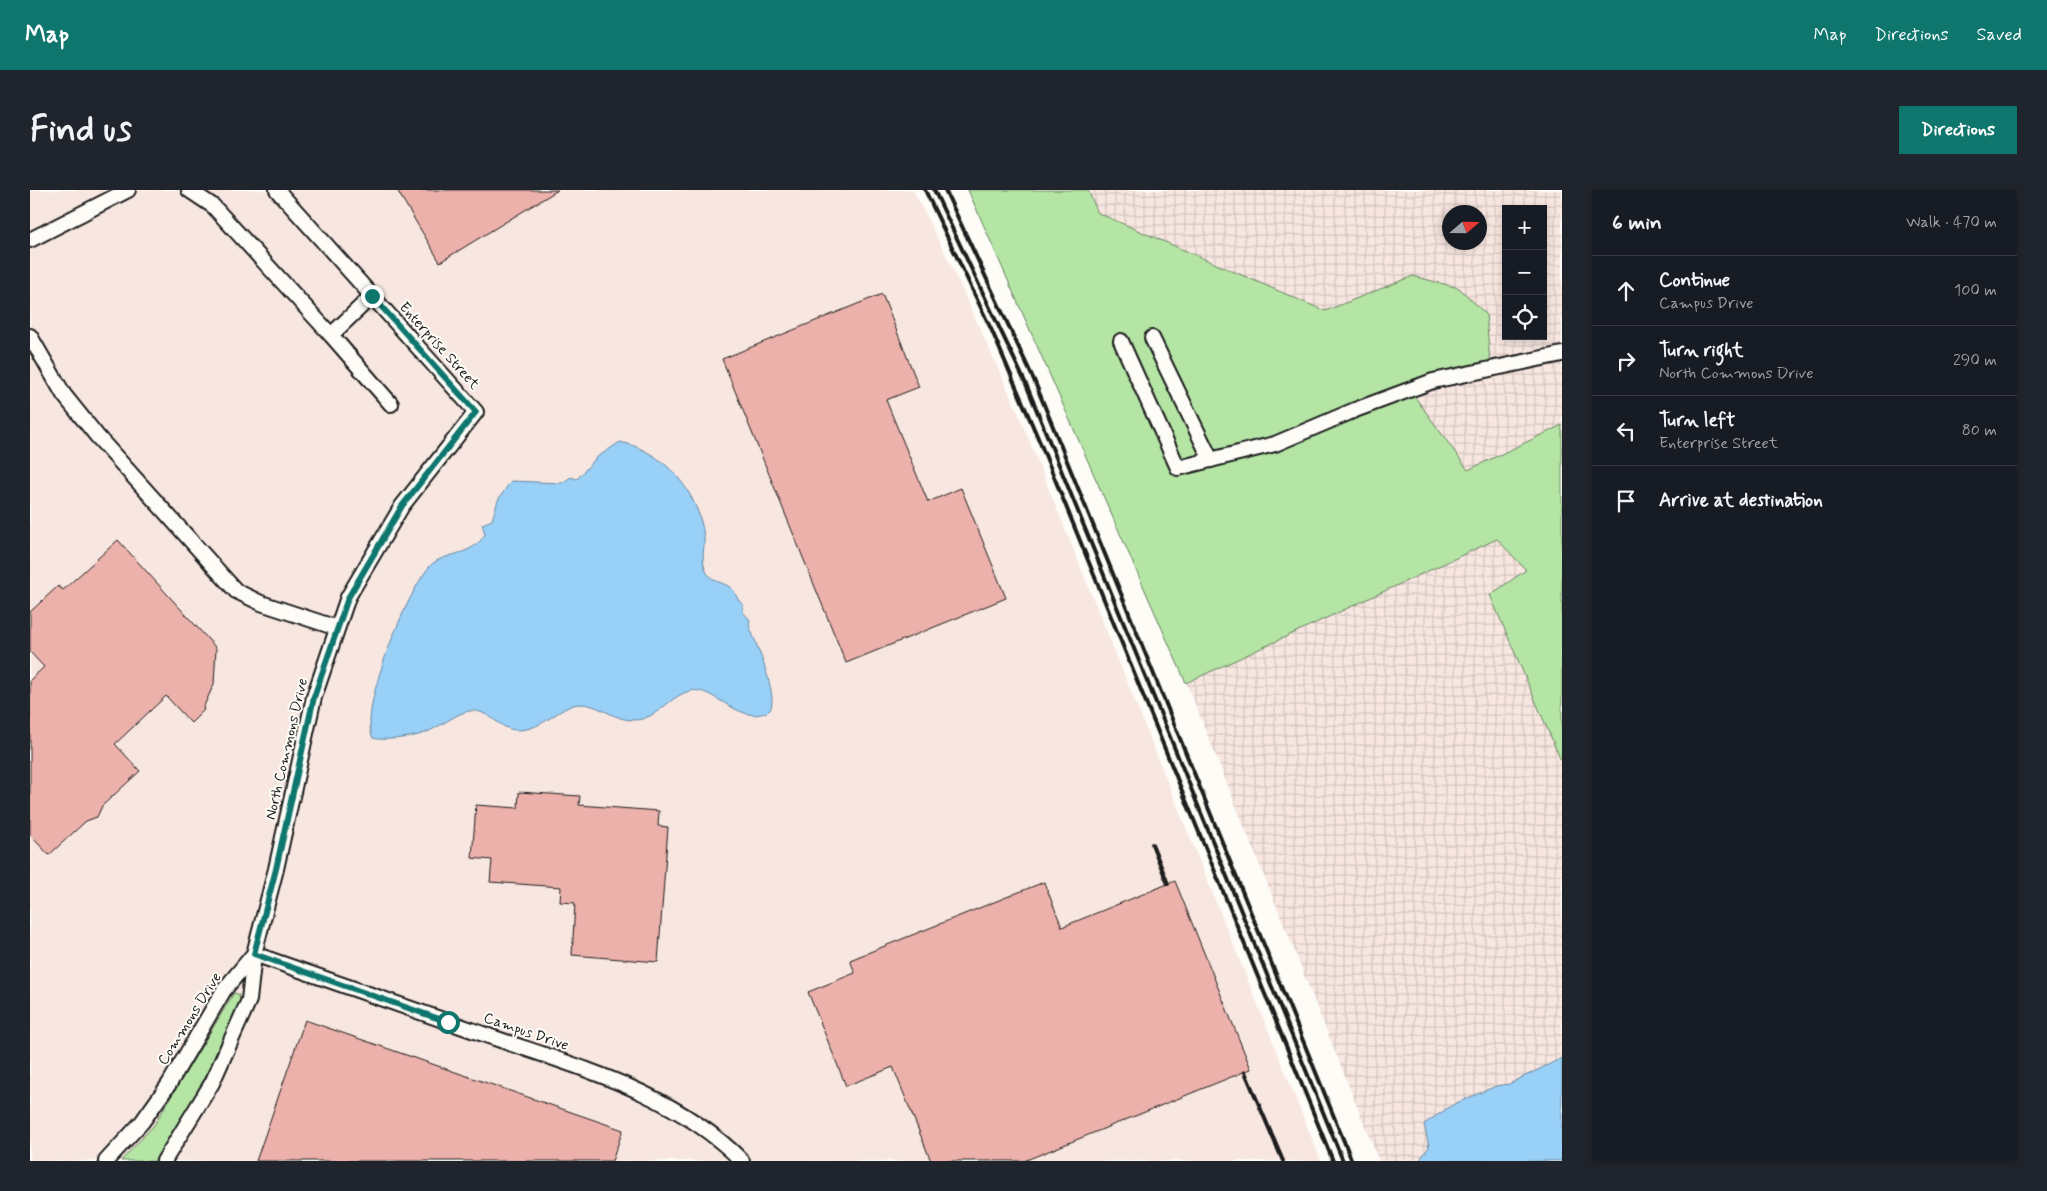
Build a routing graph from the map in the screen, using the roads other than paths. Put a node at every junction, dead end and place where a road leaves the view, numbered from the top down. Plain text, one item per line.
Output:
1 (128, 190) edge
2 (190, 190) edge
3 (277, 190) edge
4 (30, 240) edge
5 (372, 296) junction
6 (331, 335) junction
7 (30, 336) edge
8 (1152, 338) dead end
9 (1121, 341) dead end
10 (1562, 354) edge
11 (391, 404) dead end
12 (476, 412) joint
13 (1211, 460) junction
14 (337, 628) junction
15 (254, 954) junction
16 (106, 1161) edge
17 (164, 1161) edge
18 (742, 1161) edge

1 - 4 street
2 - 6 street
3 - 5 street, Enterprise Street
5 - 6 street
5 - 12 street, Enterprise Street
6 - 11 street
7 - 14 street
8 - 13 street
9 - 13 street
10 - 13 street
12 - 14 street, North Commons Drive
14 - 15 street, North Commons Drive
15 - 16 street, Commons Drive
15 - 17 street
15 - 18 street, Campus Drive

